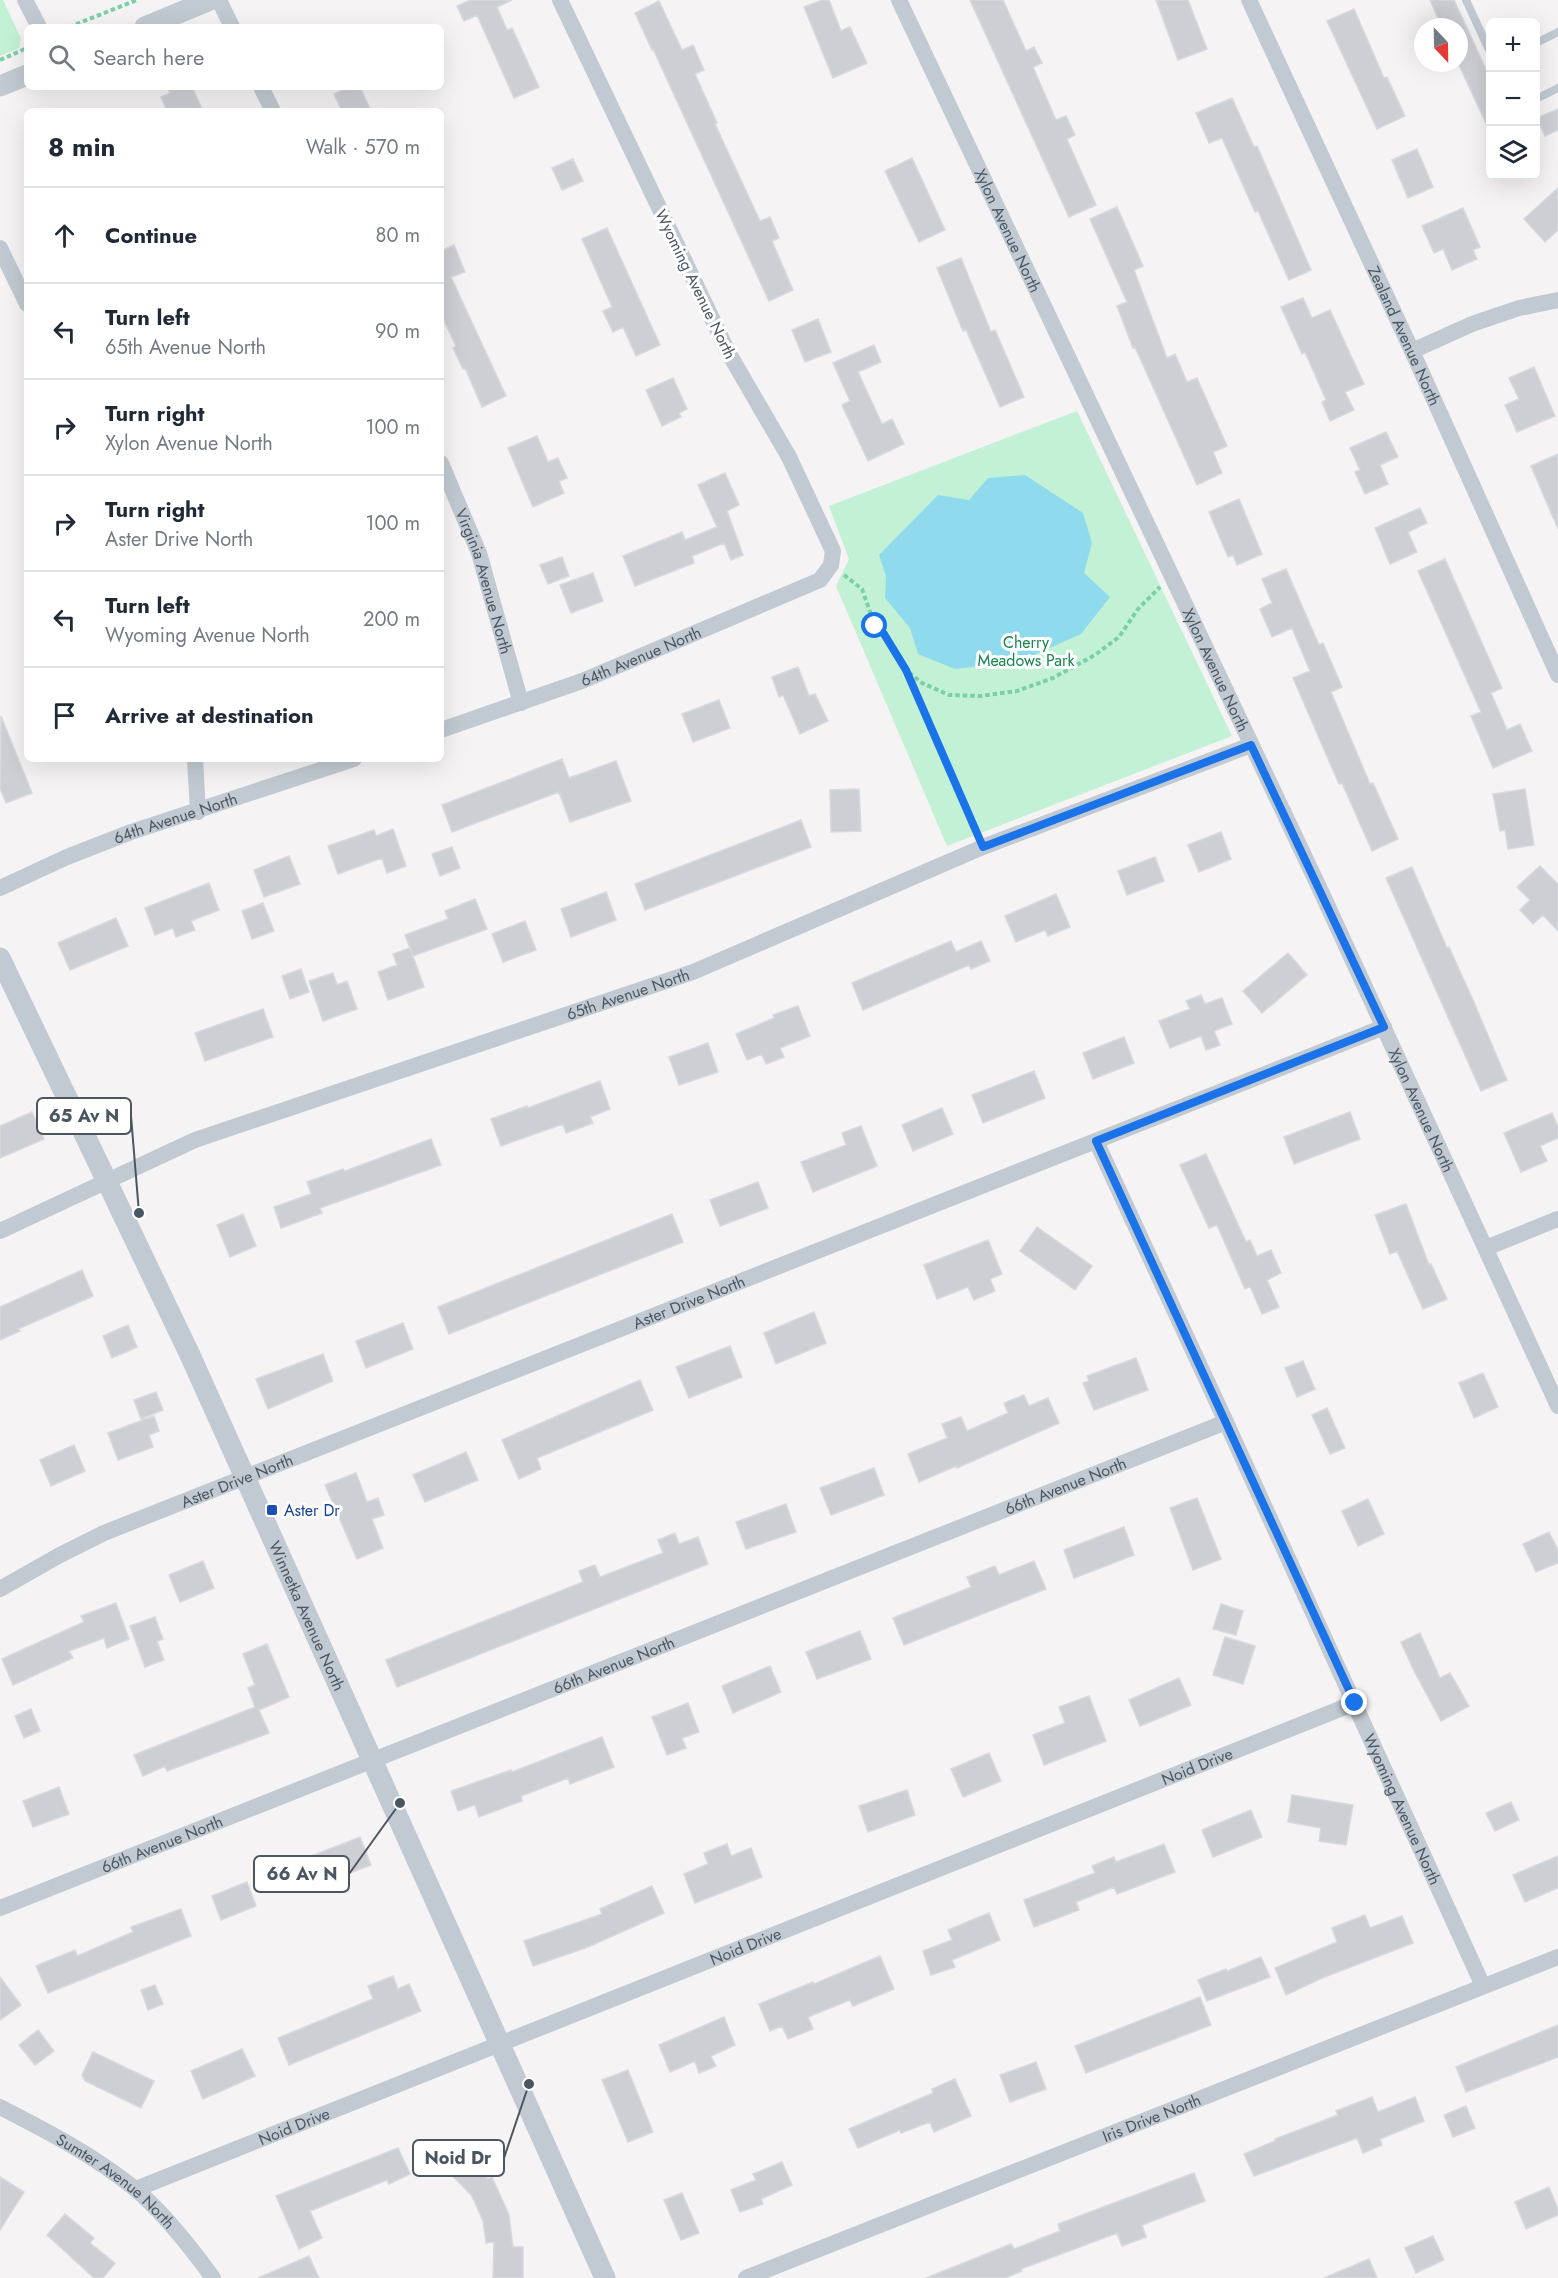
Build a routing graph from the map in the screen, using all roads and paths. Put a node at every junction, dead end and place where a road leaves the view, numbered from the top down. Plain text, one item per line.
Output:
1 (25, 0) edge
2 (137, 0) edge
3 (210, 0) edge
4 (219, 0) edge
5 (560, 0) edge
6 (899, 0) edge
7 (1249, 0) edge
8 (1466, 0) edge
9 (37, 24) edge
10 (77, 24) edge
11 (151, 24) edge
12 (231, 24) edge
13 (1558, 32) edge
14 (1540, 41) edge
15 (1486, 42) edge
16 (24, 49) edge
17 (0, 60) edge
18 (24, 76) edge
19 (0, 86) edge
20 (1558, 88) edge
21 (262, 90) edge
22 (1540, 97) edge
23 (272, 108) edge
24 (0, 248) edge
25 (24, 298) edge
26 (1558, 300) edge
27 (1412, 351) junction
28 (444, 470) edge
29 (831, 565) junction
30 (1171, 576) junction
31 (906, 670) junction
32 (1558, 675) edge
33 (521, 703) junction
34 (444, 729) edge
35 (1251, 745) junction
36 (195, 762) edge
37 (345, 762) edge
38 (198, 812) junction
39 (983, 847) junction
40 (0, 888) edge
41 (0, 958) edge
42 (1384, 1027) junction
43 (1096, 1141) junction
44 (107, 1181) junction
45 (1558, 1219) edge
46 (0, 1231) edge
47 (1486, 1248) junction
48 (1558, 1407) edge
49 (1226, 1422) junction
50 (245, 1477) junction
51 (0, 1589) edge
52 (1355, 1703) junction
53 (372, 1760) junction
54 (0, 1908) edge
55 (1558, 1957) edge
56 (1483, 1986) junction
57 (499, 2043) junction
58 (0, 2107) edge
59 (136, 2189) junction
60 (213, 2278) edge
61 (605, 2278) edge
62 (746, 2278) edge

1 - 9 street
2 - 10 path
3 - 11 street
4 - 12 street
5 - 29 street, Wyoming Avenue North
6 - 30 street, Xylon Avenue North
7 - 27 street, Zealand Avenue North
8 - 15 lane
13 - 14 lane
16 - 17 path
18 - 19 street
20 - 22 lane
21 - 23 street
24 - 25 street
26 - 27 street
27 - 32 street, Zealand Avenue North
28 - 33 street, Virginia Avenue North
29 - 31 path
29 - 33 street, 64th Avenue North
30 - 31 path
30 - 35 street, Xylon Avenue North
31 - 39 path
33 - 34 street, 64th Avenue North
35 - 39 street, 65th Avenue North
35 - 42 street, Xylon Avenue North
36 - 38 street
37 - 38 street, 64th Avenue North
38 - 40 street, 64th Avenue North
39 - 44 street, 65th Avenue North
41 - 44 street, Winnetka Avenue North
42 - 43 street, Aster Drive North
42 - 47 street, Xylon Avenue North
43 - 49 street, Wyoming Avenue North
43 - 50 street, Aster Drive North
44 - 46 street, 65th Avenue North
44 - 50 street, Winnetka Avenue North
45 - 47 street
47 - 48 street, Xylon Avenue North
49 - 52 street, Wyoming Avenue North
49 - 53 street, 66th Avenue North
50 - 51 street, Aster Drive North
50 - 53 street, Winnetka Avenue North
52 - 56 street, Wyoming Avenue North
52 - 57 street, Noid Drive
53 - 54 street, 66th Avenue North
53 - 57 street, Winnetka Avenue North
55 - 56 street, Iris Drive North
56 - 62 street, Iris Drive North
57 - 59 street, Noid Drive
57 - 61 street, Winnetka Avenue North
58 - 59 street, Sumter Avenue North
59 - 60 street, Sumter Avenue North

